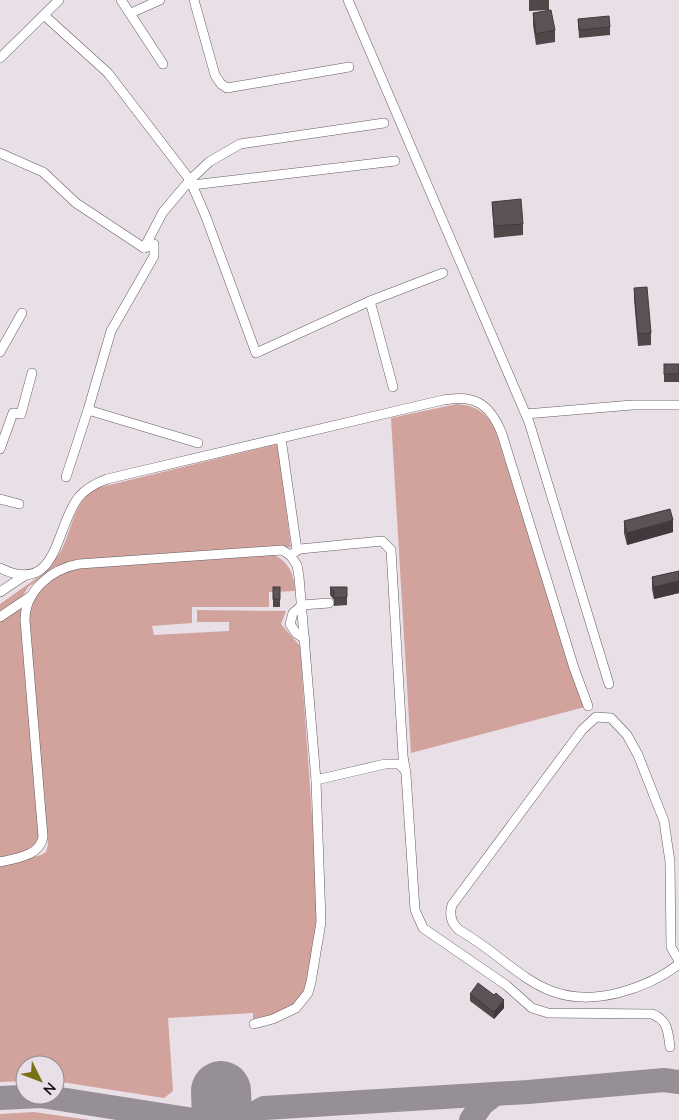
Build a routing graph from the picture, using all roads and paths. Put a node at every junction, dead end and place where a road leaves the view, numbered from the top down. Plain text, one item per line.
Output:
1 (59, 0) edge
2 (121, 0) edge
3 (160, 0) edge
4 (194, 0) edge
5 (348, 0) edge
6 (131, 13) junction
7 (44, 16) junction
8 (0, 58) edge
9 (163, 64) dead end
10 (349, 68) dead end
11 (384, 123) dead end
12 (0, 153) edge
13 (395, 161) dead end
14 (191, 182) junction
15 (144, 248) junction
16 (443, 273) dead end
17 (370, 301) junction
18 (22, 312) dead end
19 (0, 352) edge
20 (32, 373) dead end
21 (393, 387) dead end
22 (679, 405) edge
23 (88, 410) junction
24 (526, 414) junction
25 (281, 438) junction
26 (198, 443) dead end
27 (0, 449) edge
28 (66, 477) dead end
29 (0, 499) edge
30 (19, 504) dead end
31 (294, 552) junction
32 (0, 568) edge
33 (24, 576) junction
34 (0, 592) edge
35 (31, 596) junction
36 (329, 603) dead end
37 (302, 605) junction
38 (0, 617) edge
39 (305, 639) junction
40 (610, 684) dead end
41 (588, 706) dead end
42 (405, 770) junction
43 (316, 780) junction
44 (0, 862) edge
45 (679, 962) edge
46 (254, 1024) dead end
47 (669, 1036) junction
48 (679, 1036) edge
49 (670, 1047) dead end

1 - 7 street
2 - 6 street
3 - 6 street
4 - 10 street
5 - 24 street
6 - 9 street
7 - 8 street
7 - 14 street
11 - 14 street
12 - 15 street
13 - 14 street
14 - 15 street
14 - 17 street
15 - 23 street
16 - 17 street
17 - 21 street
18 - 19 street
20 - 27 street
22 - 24 street
23 - 26 street
23 - 28 street
24 - 40 street
25 - 31 street
25 - 33 street
25 - 41 street
29 - 30 street
31 - 35 street
31 - 37 street
31 - 42 street
32 - 33 street
33 - 34 street
35 - 38 street
35 - 44 street
36 - 37 street
37 - 39 street
37 - 39 street
39 - 43 street
42 - 43 street
42 - 47 street
43 - 46 street
45 - 45 street
47 - 48 street
47 - 49 street

